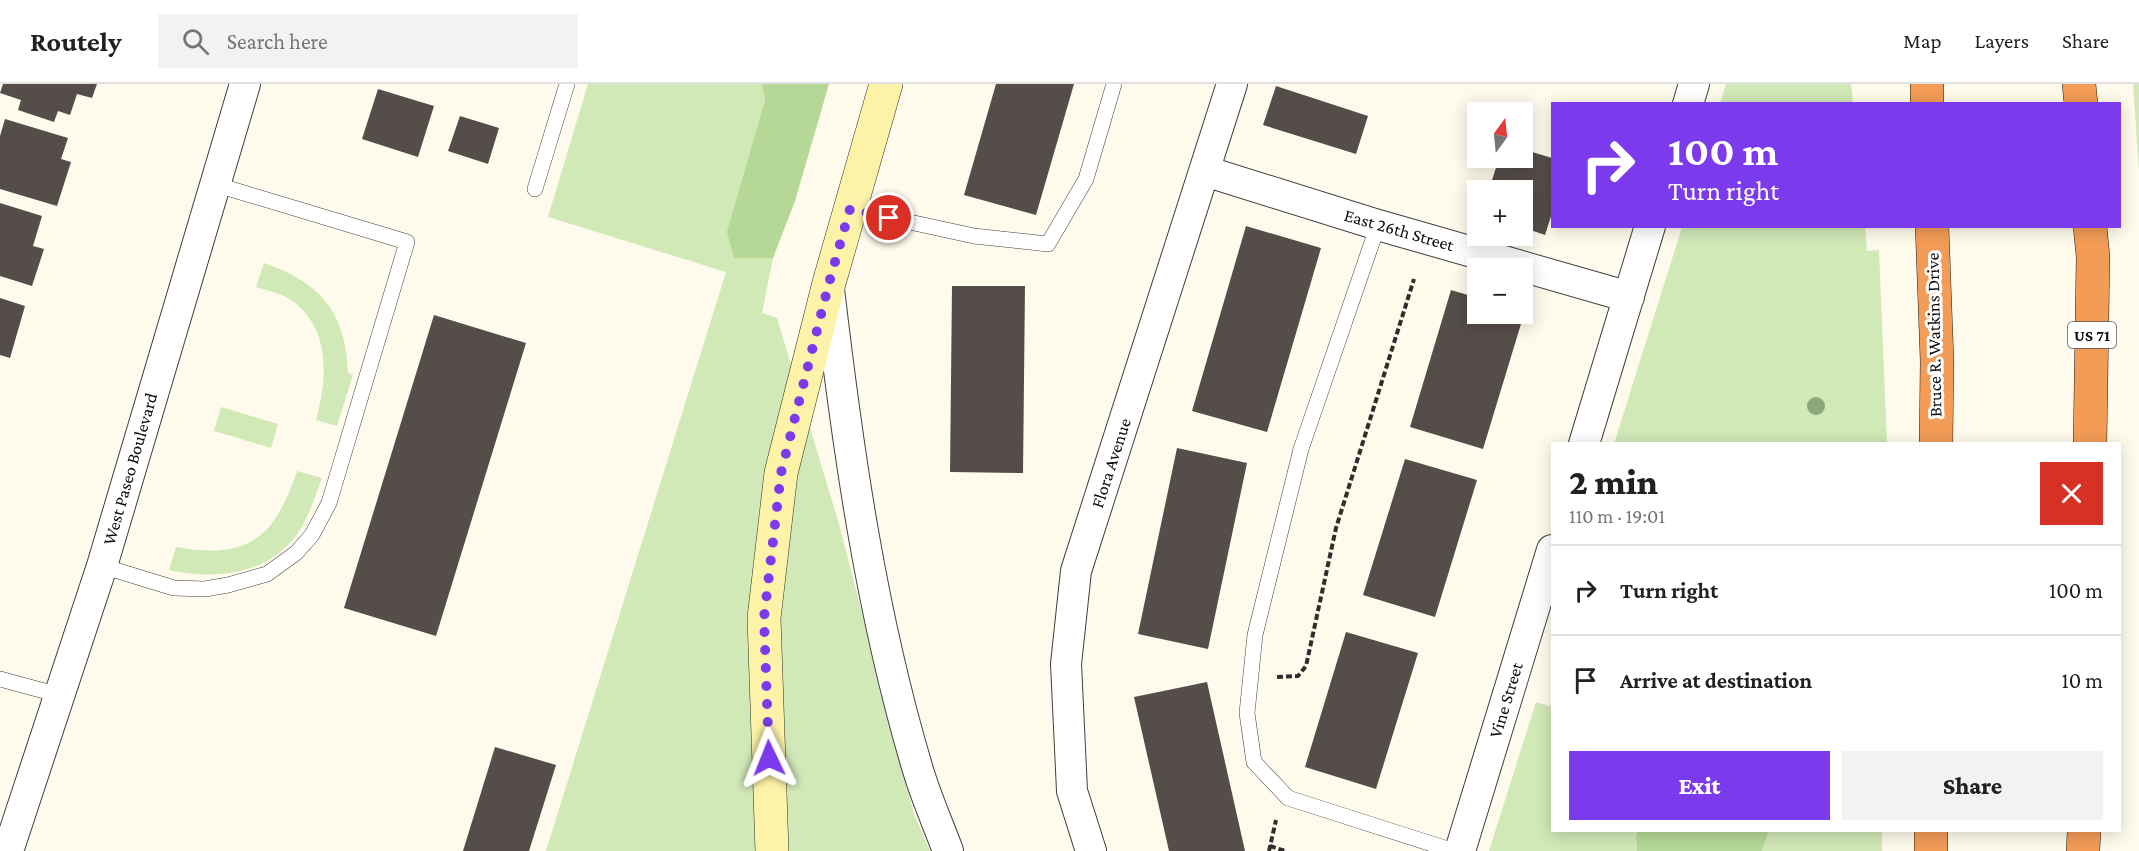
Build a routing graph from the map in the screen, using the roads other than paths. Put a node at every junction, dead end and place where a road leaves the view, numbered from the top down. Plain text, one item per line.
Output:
1 (244, 84) edge
2 (567, 84) edge
3 (886, 84) edge
4 (1114, 84) edge
5 (1232, 84) edge
6 (1694, 84) edge
7 (2079, 84) edge
8 (1689, 102) edge
9 (2081, 102) edge
10 (1205, 171) junction
11 (214, 184) junction
12 (535, 189) dead end
13 (850, 209) junction
14 (1378, 225) junction
15 (1649, 228) edge
16 (1932, 228) edge
17 (2090, 228) edge
18 (829, 283) junction
19 (1629, 297) junction
20 (1585, 442) edge
21 (1936, 442) edge
22 (2090, 442) edge
23 (1551, 553) edge
24 (102, 566) junction
25 (0, 679) edge
26 (59, 695) junction
27 (1931, 832) edge
28 (2084, 832) edge
29 (8, 851) edge
30 (772, 851) edge
31 (948, 851) edge
32 (1091, 851) edge
33 (1454, 851) edge
34 (1460, 851) edge
35 (1931, 851) edge
36 (2083, 851) edge

1 - 11 street, West Paseo Boulevard
2 - 12 lane
3 - 13 main road
4 - 13 lane
5 - 10 street, Flora Avenue
6 - 8 street
7 - 9 highway
10 - 14 street, East 26th Street
10 - 32 street, Flora Avenue
11 - 24 street, West Paseo Boulevard
11 - 24 lane
13 - 18 main road
14 - 19 street, East 26th Street
14 - 33 lane
15 - 19 street
16 - 21 highway, Bruce R. Watkins Drive
17 - 22 highway, US 71
18 - 30 main road
18 - 31 street
19 - 20 street
23 - 34 street, Vine Street
24 - 26 street, West Paseo Boulevard
25 - 26 lane
26 - 29 street, West Paseo Boulevard
27 - 35 highway
28 - 36 highway

